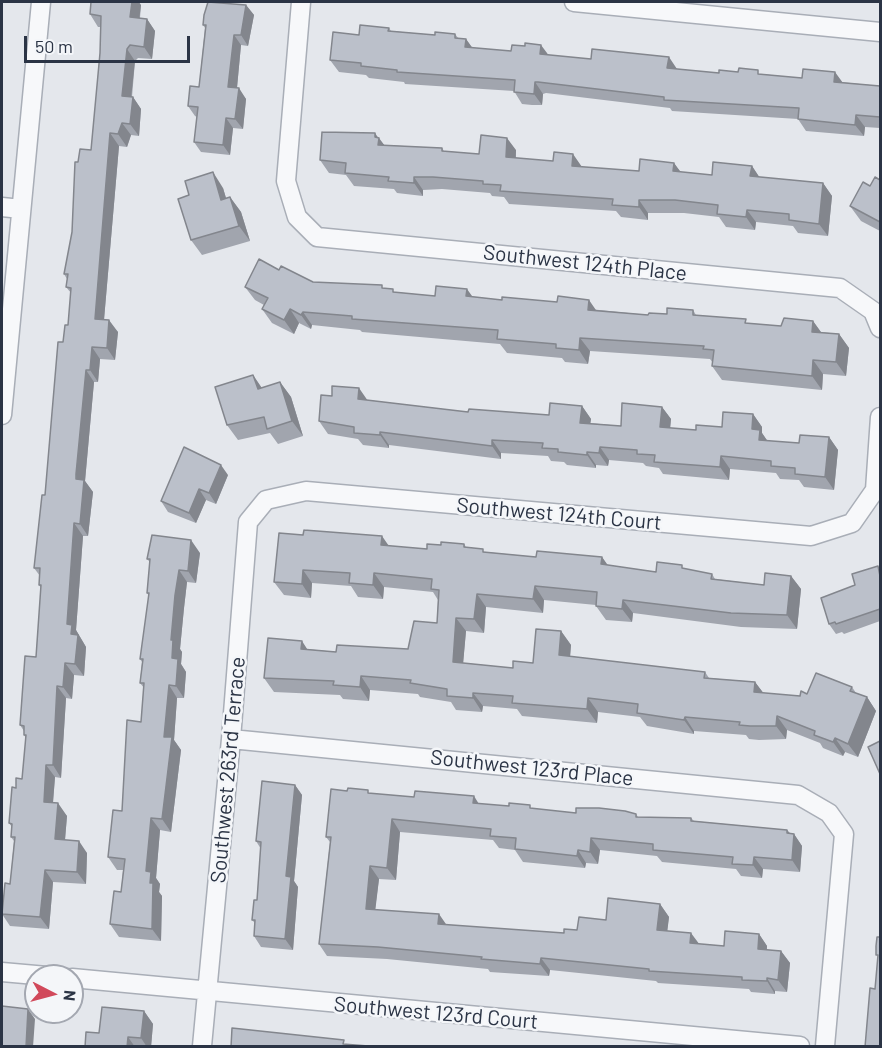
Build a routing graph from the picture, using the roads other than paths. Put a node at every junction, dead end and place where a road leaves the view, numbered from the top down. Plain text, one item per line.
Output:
1 (41, 2) edge
2 (301, 2) edge
3 (574, 2) edge
4 (880, 32) edge
5 (2, 207) edge
6 (21, 209) junction
7 (877, 319) edge
8 (2, 415) edge
9 (880, 417) edge
10 (266, 500) joint
11 (231, 739) junction
12 (2, 972) edge
13 (24, 974) edge
14 (84, 979) edge
15 (208, 992) junction
16 (202, 1047) edge
17 (800, 1047) edge
18 (825, 1047) edge

1 - 6 street
2 - 7 street, Southwest 124th Place
3 - 4 street
5 - 6 street
6 - 8 street
9 - 10 street, Southwest 124th Court
10 - 11 street, Southwest 263rd Terrace
11 - 15 street, Southwest 263rd Terrace
11 - 18 street, Southwest 123rd Place
12 - 13 street
14 - 15 street, Southwest 123rd Court
15 - 16 street, Southwest 263rd Terrace
15 - 17 street, Southwest 123rd Court

